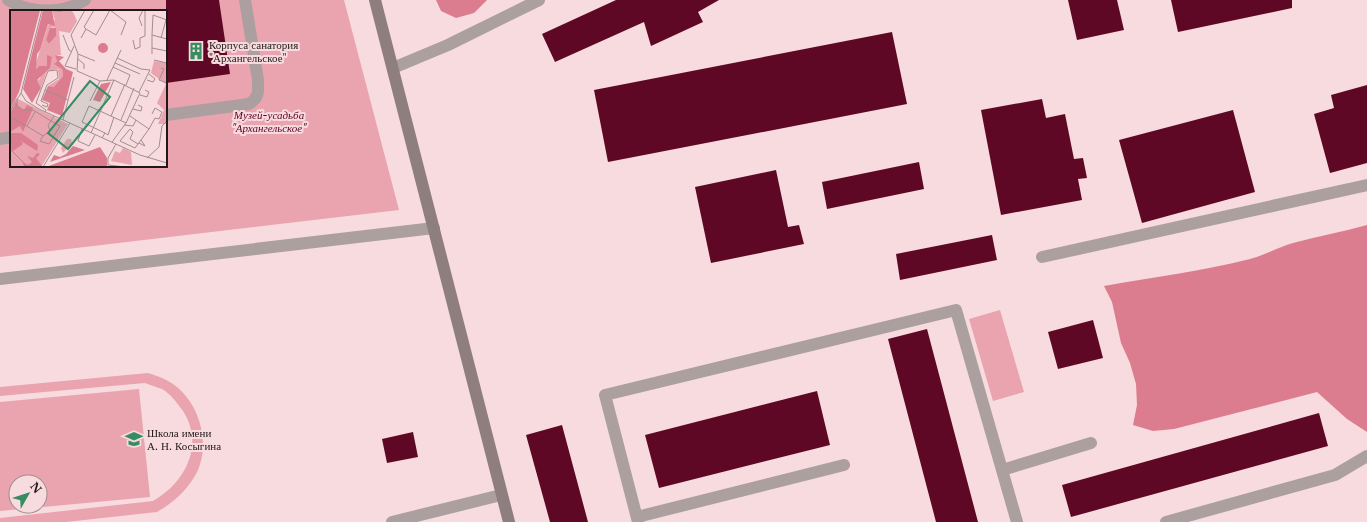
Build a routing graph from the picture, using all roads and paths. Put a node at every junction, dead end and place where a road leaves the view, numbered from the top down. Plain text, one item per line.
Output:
1 (8, 0) edge
2 (85, 0) edge
3 (245, 0) edge
4 (376, 0) edge
5 (539, 0) edge
6 (31, 10) edge
7 (59, 10) edge
8 (393, 68) junction
9 (167, 115) edge
10 (10, 137) edge
11 (0, 139) edge
12 (1367, 185) edge
13 (434, 228) junction
14 (1042, 257) dead end
15 (0, 279) edge
16 (1091, 443) dead end
17 (1367, 456) edge
18 (844, 465) dead end
19 (1002, 470) junction
20 (502, 495) junction
21 (637, 520) edge
22 (392, 522) edge
23 (509, 522) edge
24 (1017, 522) edge
25 (1166, 522) edge

1 - 6 street
2 - 7 street
3 - 9 street
4 - 8 street
5 - 8 street
8 - 13 street
10 - 11 street
12 - 14 street
13 - 15 street
13 - 20 street
16 - 19 street
17 - 25 street
18 - 21 street
19 - 21 street
19 - 24 street
20 - 22 street
20 - 23 street

